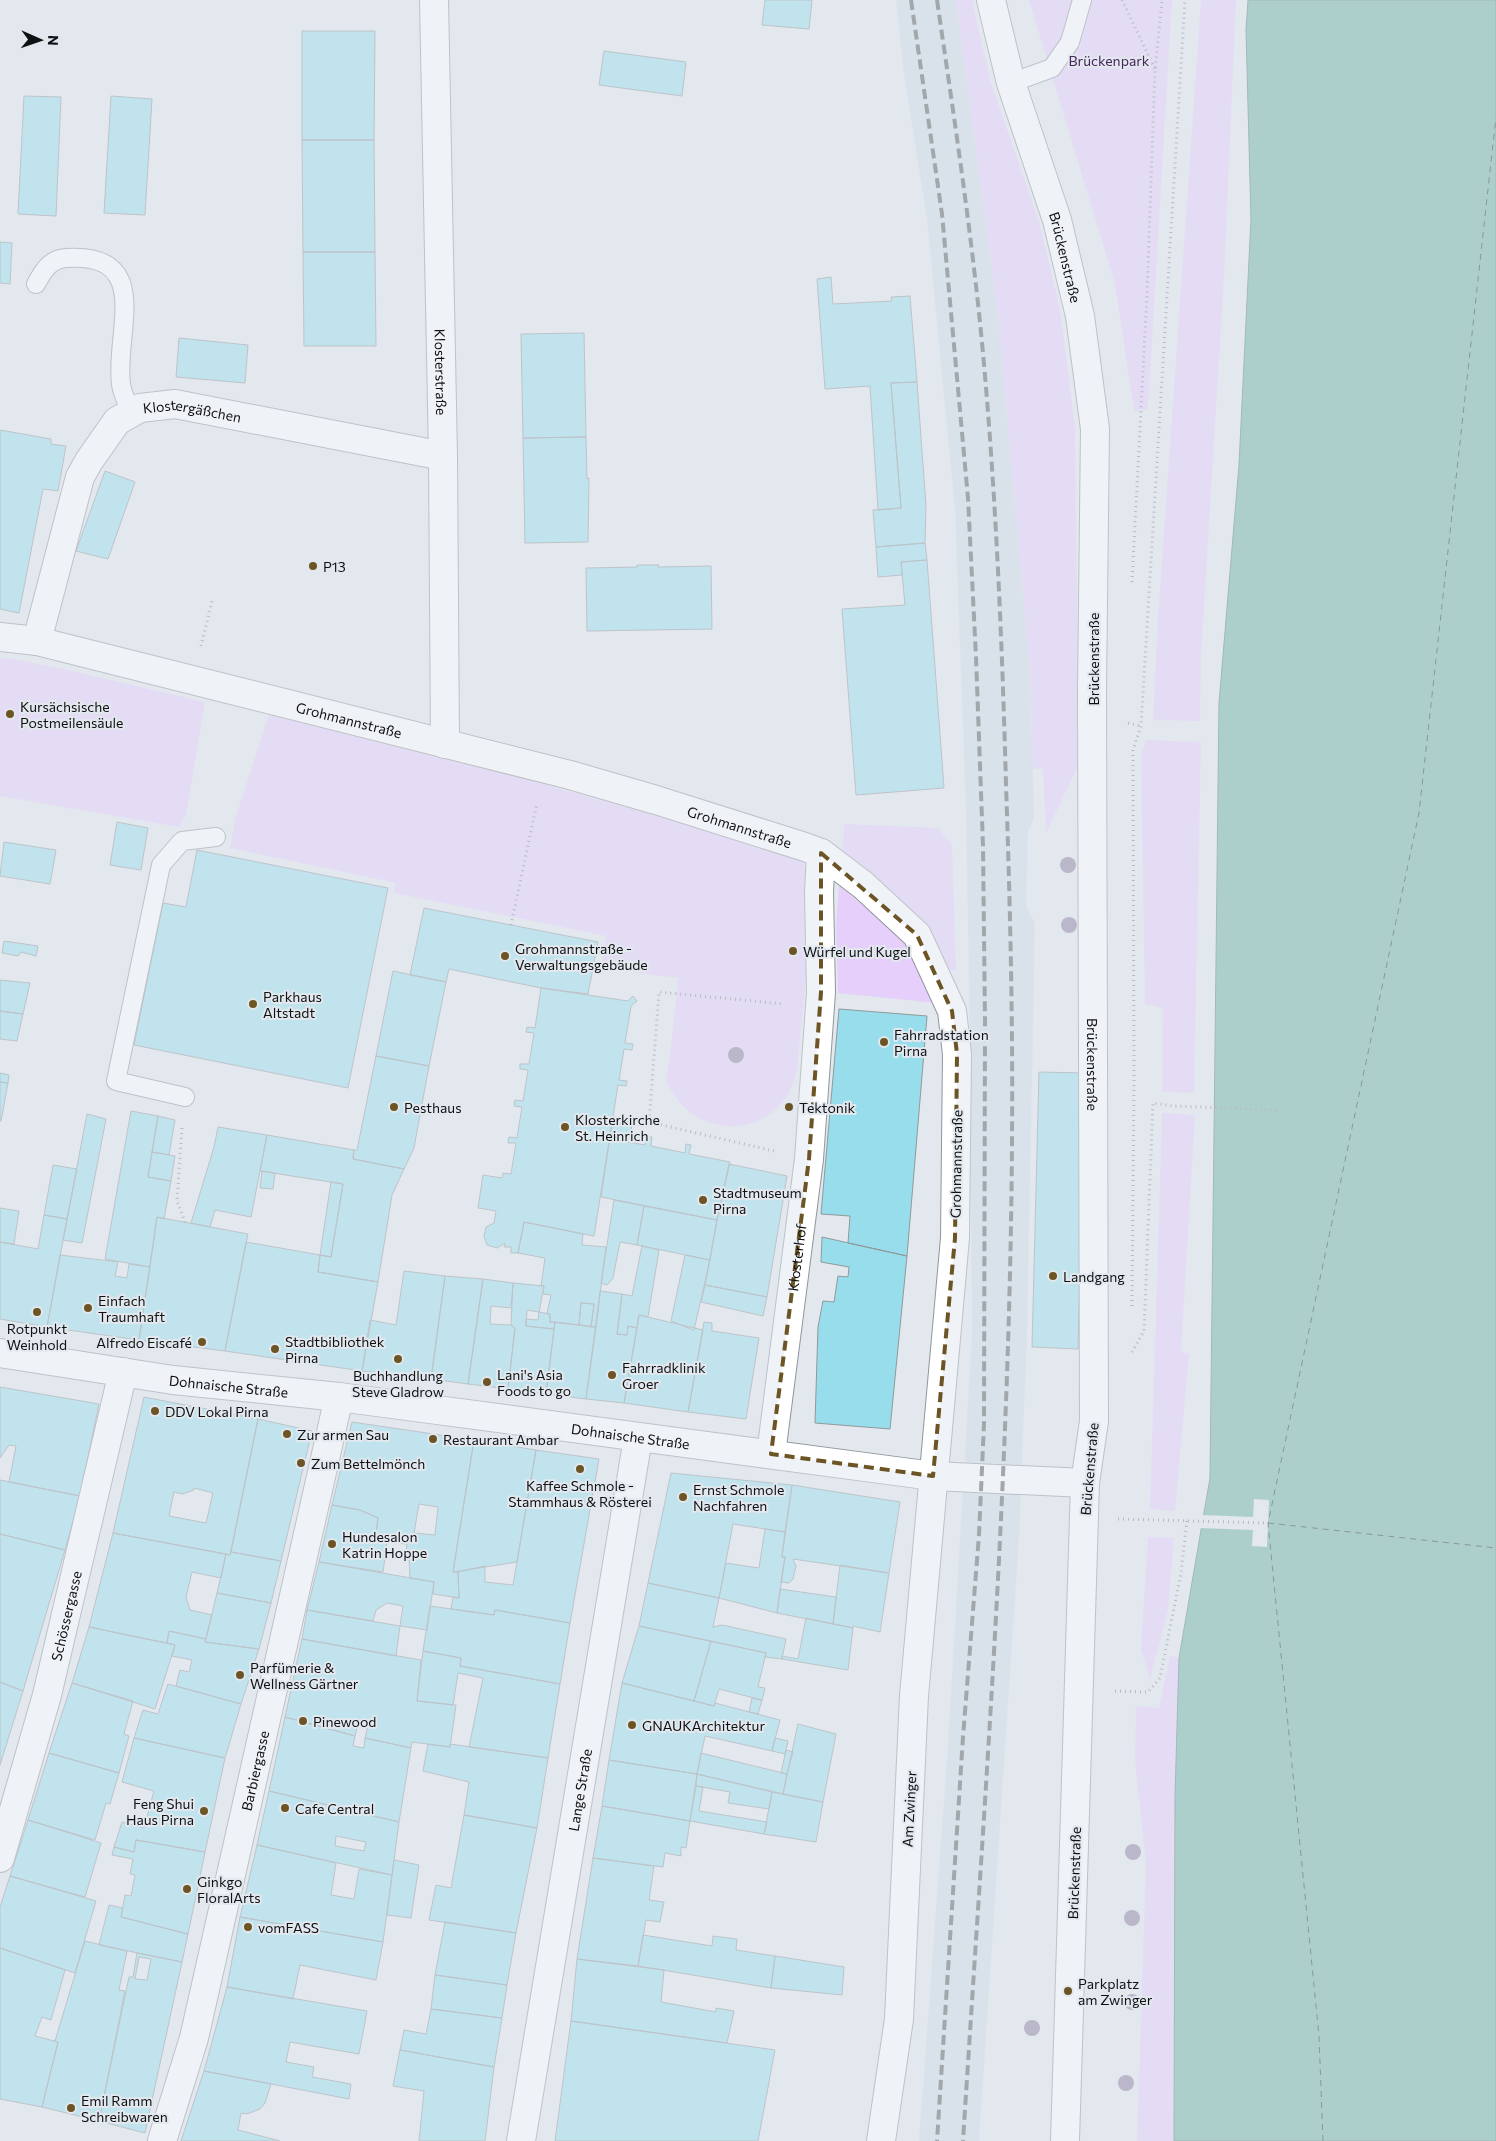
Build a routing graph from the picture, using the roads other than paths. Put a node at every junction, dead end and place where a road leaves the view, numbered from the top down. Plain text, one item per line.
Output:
1 (434, 0) edge
2 (991, 0) edge
3 (1082, 0) edge
4 (1011, 83) junction
5 (36, 284) dead end
6 (132, 413) junction
7 (443, 456) junction
8 (0, 637) edge
9 (38, 641) junction
10 (445, 744) junction
11 (216, 837) dead end
12 (821, 852) junction
13 (185, 1097) road end
14 (0, 1353) edge
15 (123, 1372) junction
16 (339, 1397) junction
17 (638, 1438) junction
18 (772, 1454) junction
19 (933, 1476) junction
20 (1085, 1483) junction
21 (0, 1858) edge
22 (162, 2141) edge
23 (521, 2141) edge
24 (881, 2141) edge
25 (1065, 2141) edge

1 - 7 street, Klosterstraße
2 - 4 street, Brückenstraße
3 - 4 lane
4 - 20 street, Brückenstraße
5 - 6 lane
6 - 7 street, Klostergäßchen
6 - 9 street, Klostergäßchen
7 - 10 street, Klosterstraße
8 - 9 street, Grohmannstraße
9 - 10 street, Grohmannstraße
10 - 12 street, Grohmannstraße
11 - 13 lane
12 - 18 street, Klosterhof
12 - 19 street, Grohmannstraße
14 - 15 street, Dohnaische Straße
15 - 16 street, Dohnaische Straße
15 - 21 street, Schössergasse
16 - 17 street, Dohnaische Straße
16 - 22 street, Barbiergasse
17 - 18 street, Dohnaische Straße
17 - 23 street, Lange Straße
18 - 19 street, Dohnaische Straße
19 - 20 street, Dohnaische Straße
19 - 24 street, Am Zwinger
20 - 25 street, Brückenstraße

